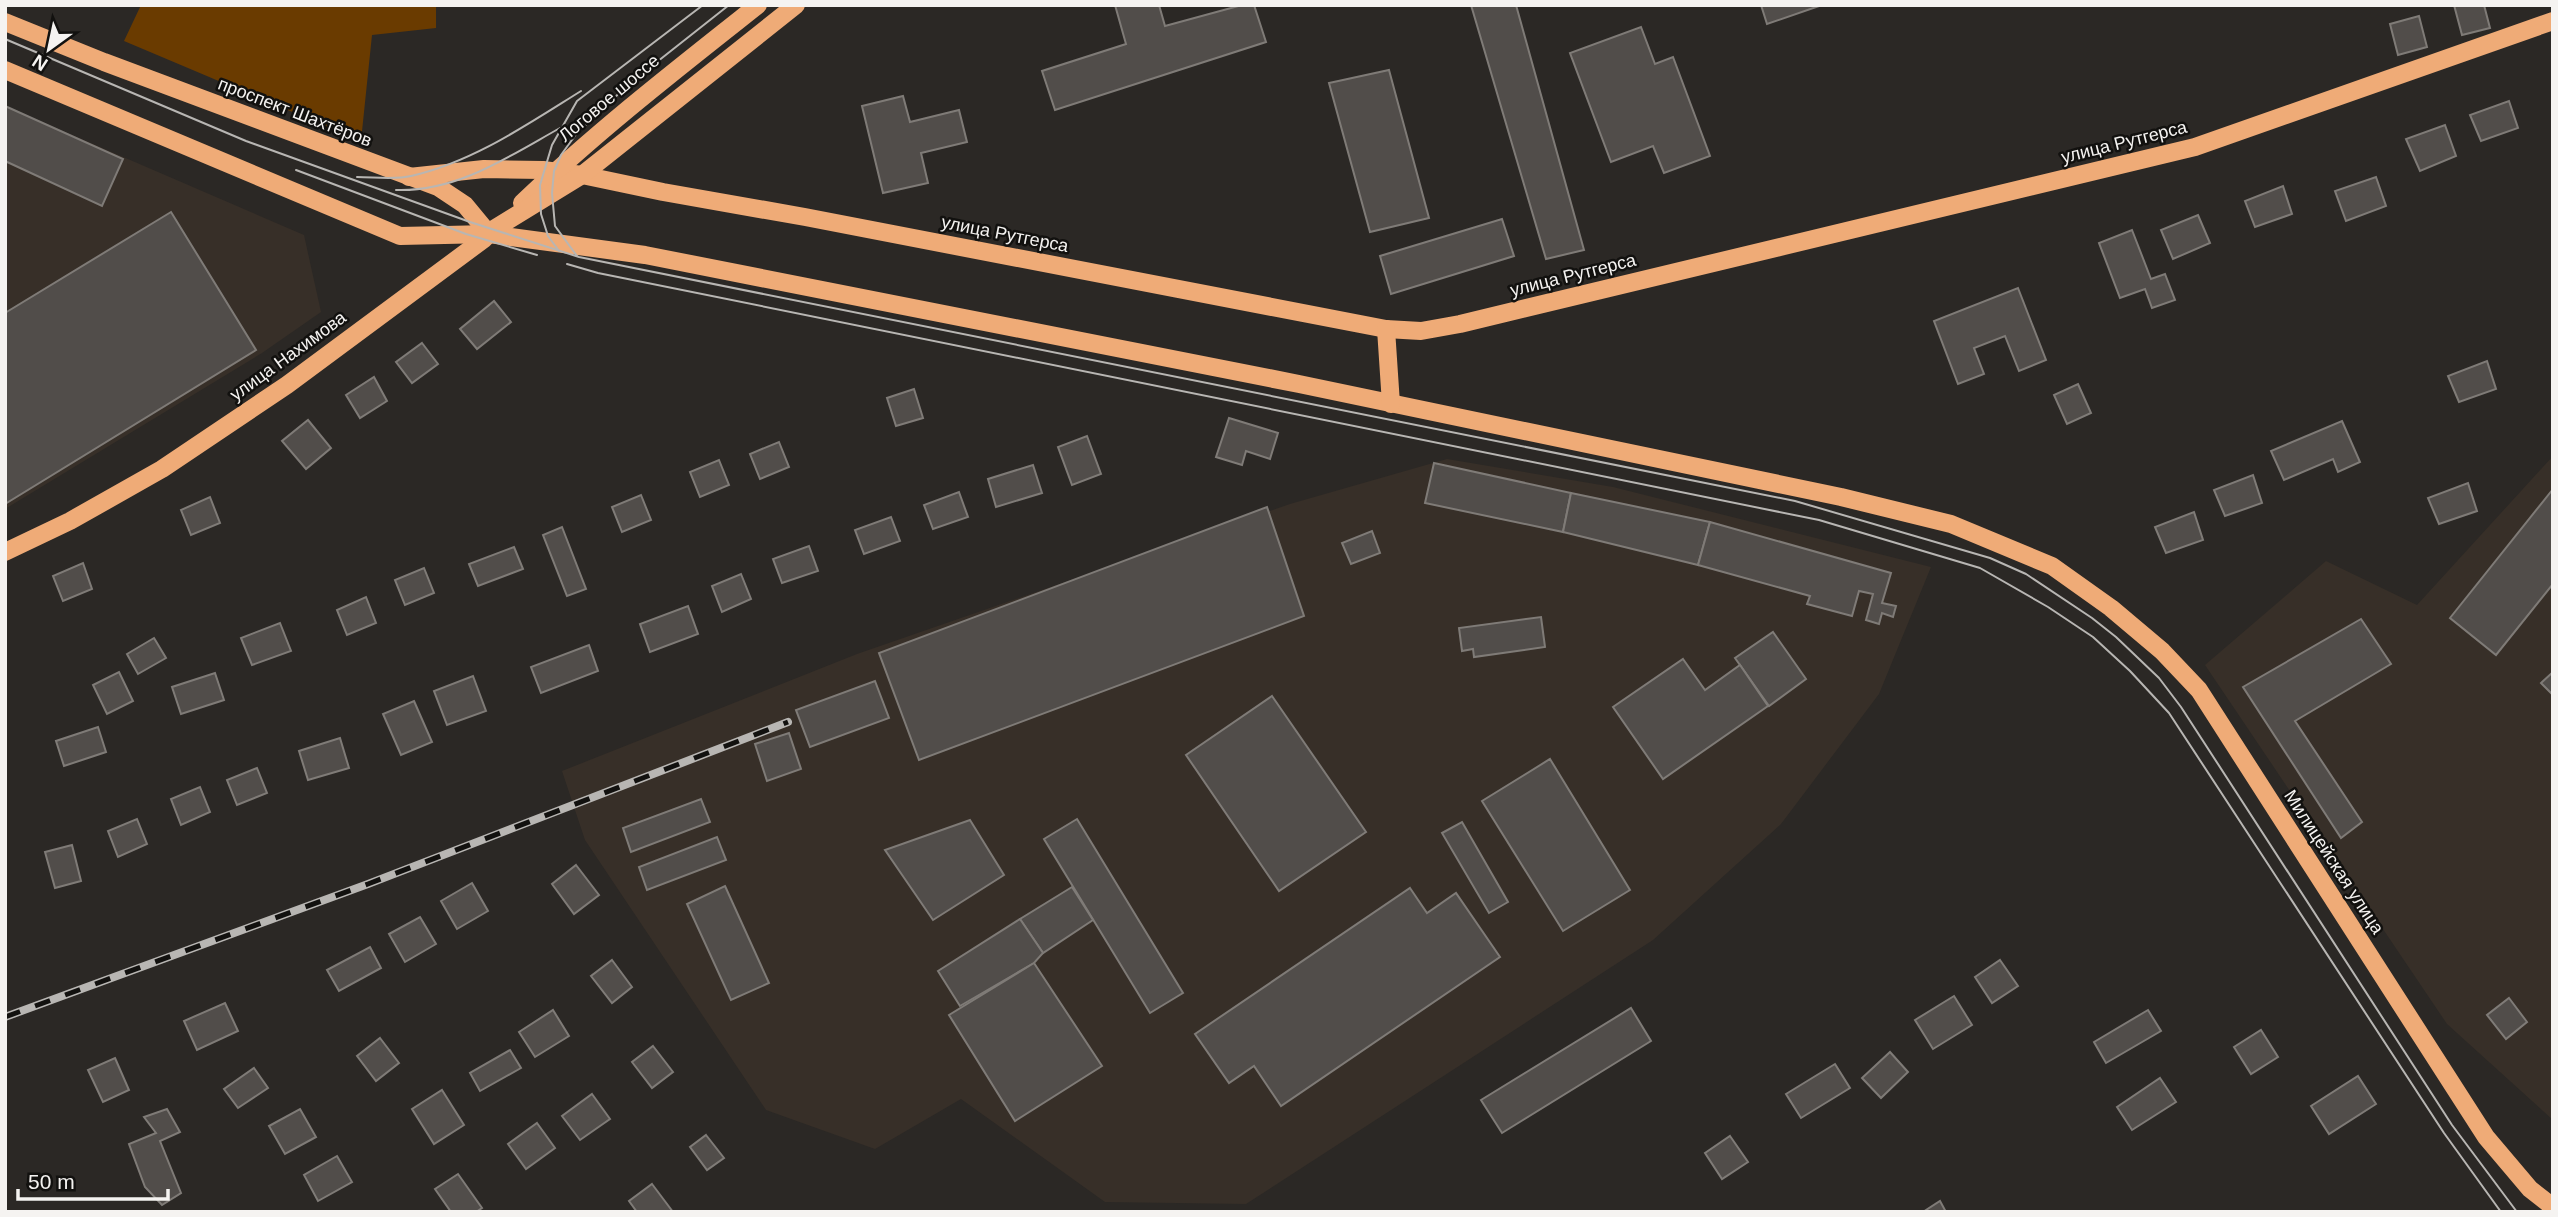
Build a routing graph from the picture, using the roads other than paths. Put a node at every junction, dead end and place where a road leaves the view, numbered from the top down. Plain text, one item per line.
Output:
1 (758, 5) edge
2 (796, 5) edge
3 (2553, 21) edge
4 (5, 22) edge
5 (5, 70) edge
6 (554, 171) junction
7 (582, 174) junction
8 (409, 177) junction
9 (491, 232) junction
10 (1386, 328) junction
11 (1391, 404) junction
12 (5, 552) edge
13 (2553, 1207) edge

1 - 6 main road, Логовое шоссе
2 - 7 main road
3 - 10 main road, улица Рутгерса
4 - 8 main road, проспект Шахтёров
5 - 9 main road
6 - 7 main road, проспект Шахтёров
6 - 8 main road, проспект Шахтёров
6 - 9 main road, Логовое шоссе
7 - 9 main road, улица Нахимова
7 - 10 main road, улица Рутгерса
8 - 9 main road
9 - 11 main road
9 - 12 main road, улица Нахимова
10 - 11 main road
11 - 13 main road, Милицейская улица

